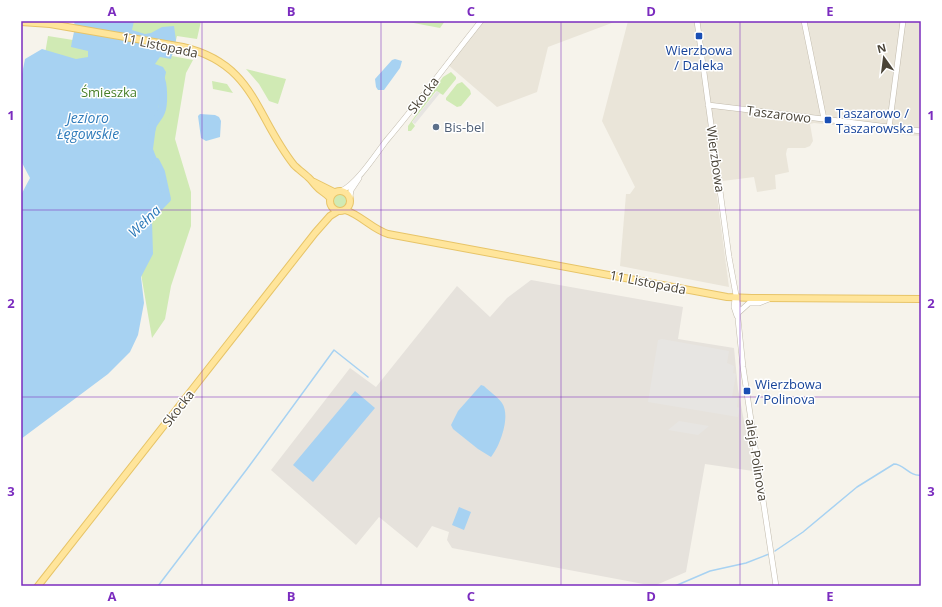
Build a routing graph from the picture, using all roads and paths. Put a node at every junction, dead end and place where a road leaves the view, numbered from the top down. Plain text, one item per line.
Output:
1 (481, 21) edge
2 (697, 21) edge
3 (804, 21) edge
4 (903, 21) edge
5 (21, 22) edge
6 (708, 105) junction
7 (824, 119) junction
8 (889, 128) junction
9 (921, 131) edge
10 (365, 169) junction
11 (311, 180) junction
12 (341, 191) junction
13 (334, 192) junction
14 (330, 198) junction
15 (350, 200) junction
16 (330, 205) junction
17 (341, 211) junction
18 (378, 230) junction
19 (315, 233) junction
20 (735, 298) junction
21 (770, 298) junction
22 (921, 299) edge
23 (738, 316) junction
24 (39, 585) edge
25 (776, 586) edge

1 - 10 street, Skocka
2 - 6 street, Wierzbowa
3 - 7 street
4 - 8 street
5 - 11 main road, 11 Listopada
6 - 7 street, Taszarowo
6 - 20 street, Wierzbowa
7 - 8 street, Taszarowo
8 - 9 street, Taszarowo
10 - 12 street, Skocka
10 - 15 street, Skocka
11 - 13 main road, 11 Listopada
11 - 14 main road, 11 Listopada
12 - 13 main road
12 - 15 main road
13 - 14 main road
14 - 16 main road
15 - 17 main road
15 - 18 main road, 11 Listopada
16 - 17 main road
16 - 19 main road, Skocka
17 - 18 main road, 11 Listopada
17 - 19 main road, Skocka
18 - 20 main road, 11 Listopada
19 - 24 main road, Skocka
20 - 21 main road, 11 Listopada
20 - 23 street, aleja Polinova
21 - 22 main road, 11 Listopada
21 - 23 street
23 - 25 street, aleja Polinova

